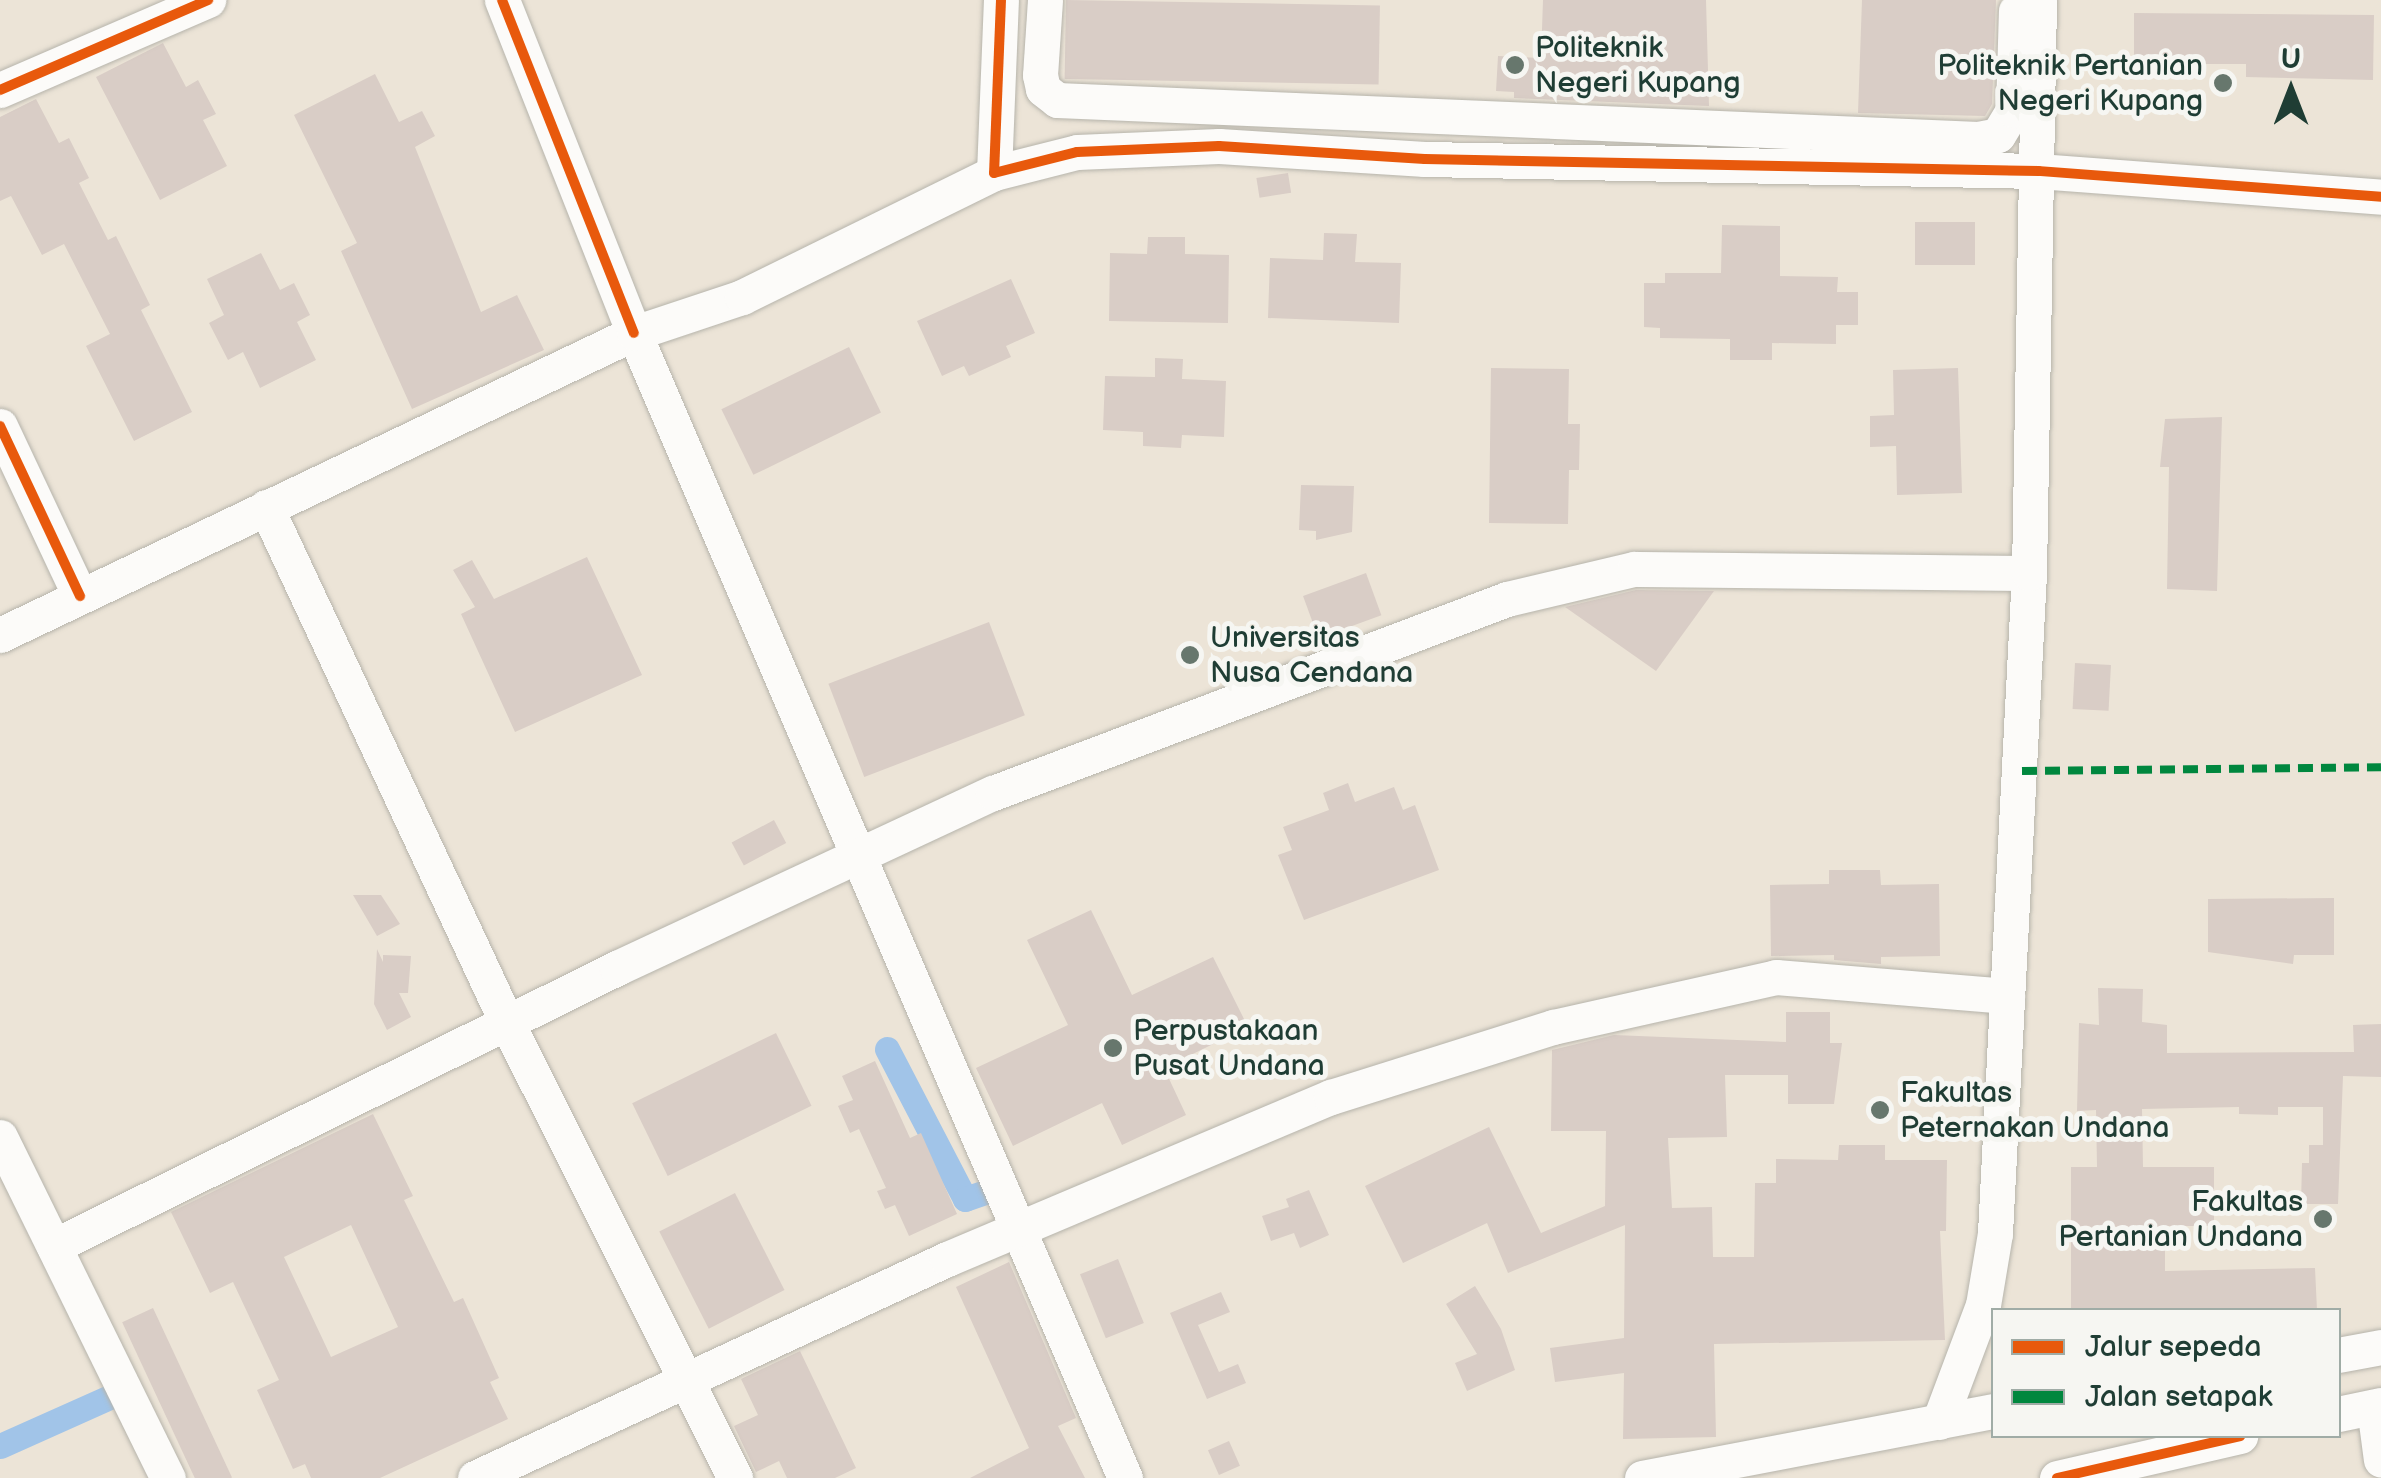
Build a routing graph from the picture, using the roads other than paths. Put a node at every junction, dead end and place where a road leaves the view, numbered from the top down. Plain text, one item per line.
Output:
1 (208, 0) edge
2 (502, 0) edge
3 (1001, 0) edge
4 (1045, 0) edge
5 (2016, 0) edge
6 (2039, 0) edge
7 (0, 90) edge
8 (2039, 171) junction
9 (994, 173) junction
10 (2381, 198) edge
11 (634, 334) junction
12 (0, 426) edge
13 (266, 507) junction
14 (2029, 573) junction
15 (80, 596) junction
16 (0, 635) edge
17 (858, 858) junction
18 (2007, 996) junction
19 (507, 1023) junction
20 (0, 1138) edge
21 (12, 1199) edge
22 (1021, 1230) junction
23 (54, 1246) junction
24 (2381, 1347) edge
25 (2341, 1354) edge
26 (686, 1380) junction
27 (2378, 1406) edge
28 (1991, 1413) edge
29 (2341, 1413) edge
30 (1940, 1422) junction
31 (2231, 1438) edge
32 (2381, 1460) edge
33 (168, 1478) edge
34 (475, 1478) edge
35 (735, 1478) edge
36 (1125, 1478) edge
37 (1642, 1478) edge
38 (2057, 1478) edge

1 - 7 street
2 - 11 street
3 - 9 street
4 - 5 street
6 - 8 street
8 - 9 street
8 - 10 street
8 - 14 street
9 - 11 street
11 - 13 street
11 - 17 street
12 - 15 street
13 - 15 street
13 - 19 street
14 - 17 street
14 - 18 street
15 - 16 street
17 - 19 street
17 - 22 street
18 - 22 street
18 - 30 street
19 - 23 street
19 - 26 street
20 - 21 street
21 - 23 street
22 - 26 street
22 - 36 street
23 - 33 street
24 - 25 street
26 - 34 street
26 - 35 street
27 - 29 street
27 - 32 street
28 - 30 street
30 - 37 street
31 - 38 street

